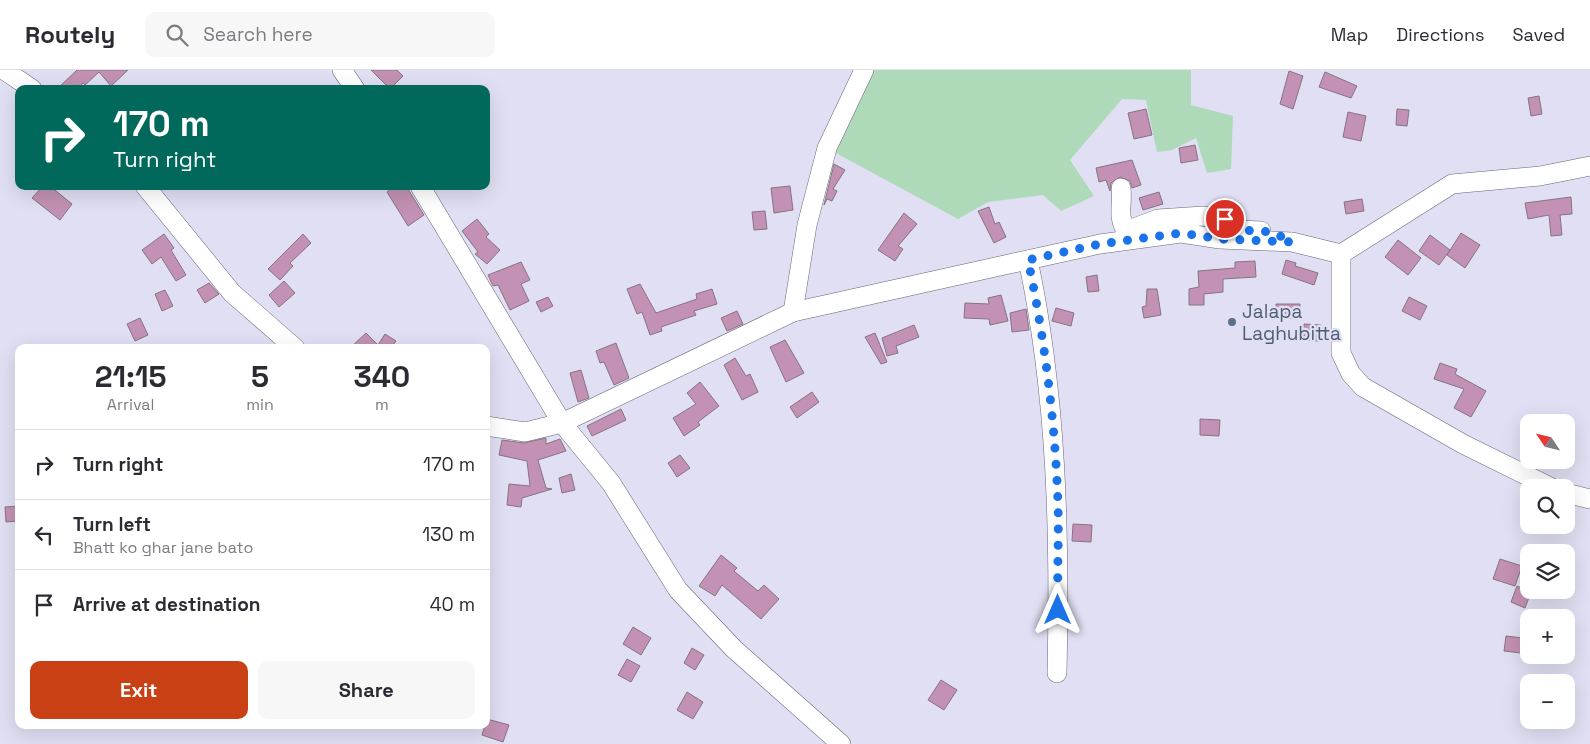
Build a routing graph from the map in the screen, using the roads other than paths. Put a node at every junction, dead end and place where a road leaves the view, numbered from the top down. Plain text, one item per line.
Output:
1 (4, 70) edge
2 (342, 70) edge
3 (864, 70) edge
4 (26, 85) edge
5 (352, 85) edge
6 (1590, 166) edge
7 (1121, 188) dead end
8 (148, 190) edge
9 (422, 190) edge
10 (1292, 242) junction
11 (1341, 254) junction
12 (1028, 260) junction
13 (794, 312) junction
14 (290, 344) edge
15 (562, 422) junction
16 (490, 427) edge
17 (1534, 479) edge
18 (1575, 495) edge
19 (1590, 499) edge
20 (1057, 673) dead end
21 (841, 744) edge

1 - 4 street
2 - 5 street
3 - 13 street
6 - 11 street
7 - 10 street
8 - 14 street
9 - 15 street
10 - 11 street
10 - 12 street
11 - 17 street
12 - 13 street
12 - 20 street
13 - 15 street
15 - 16 street
15 - 21 street
18 - 19 street

